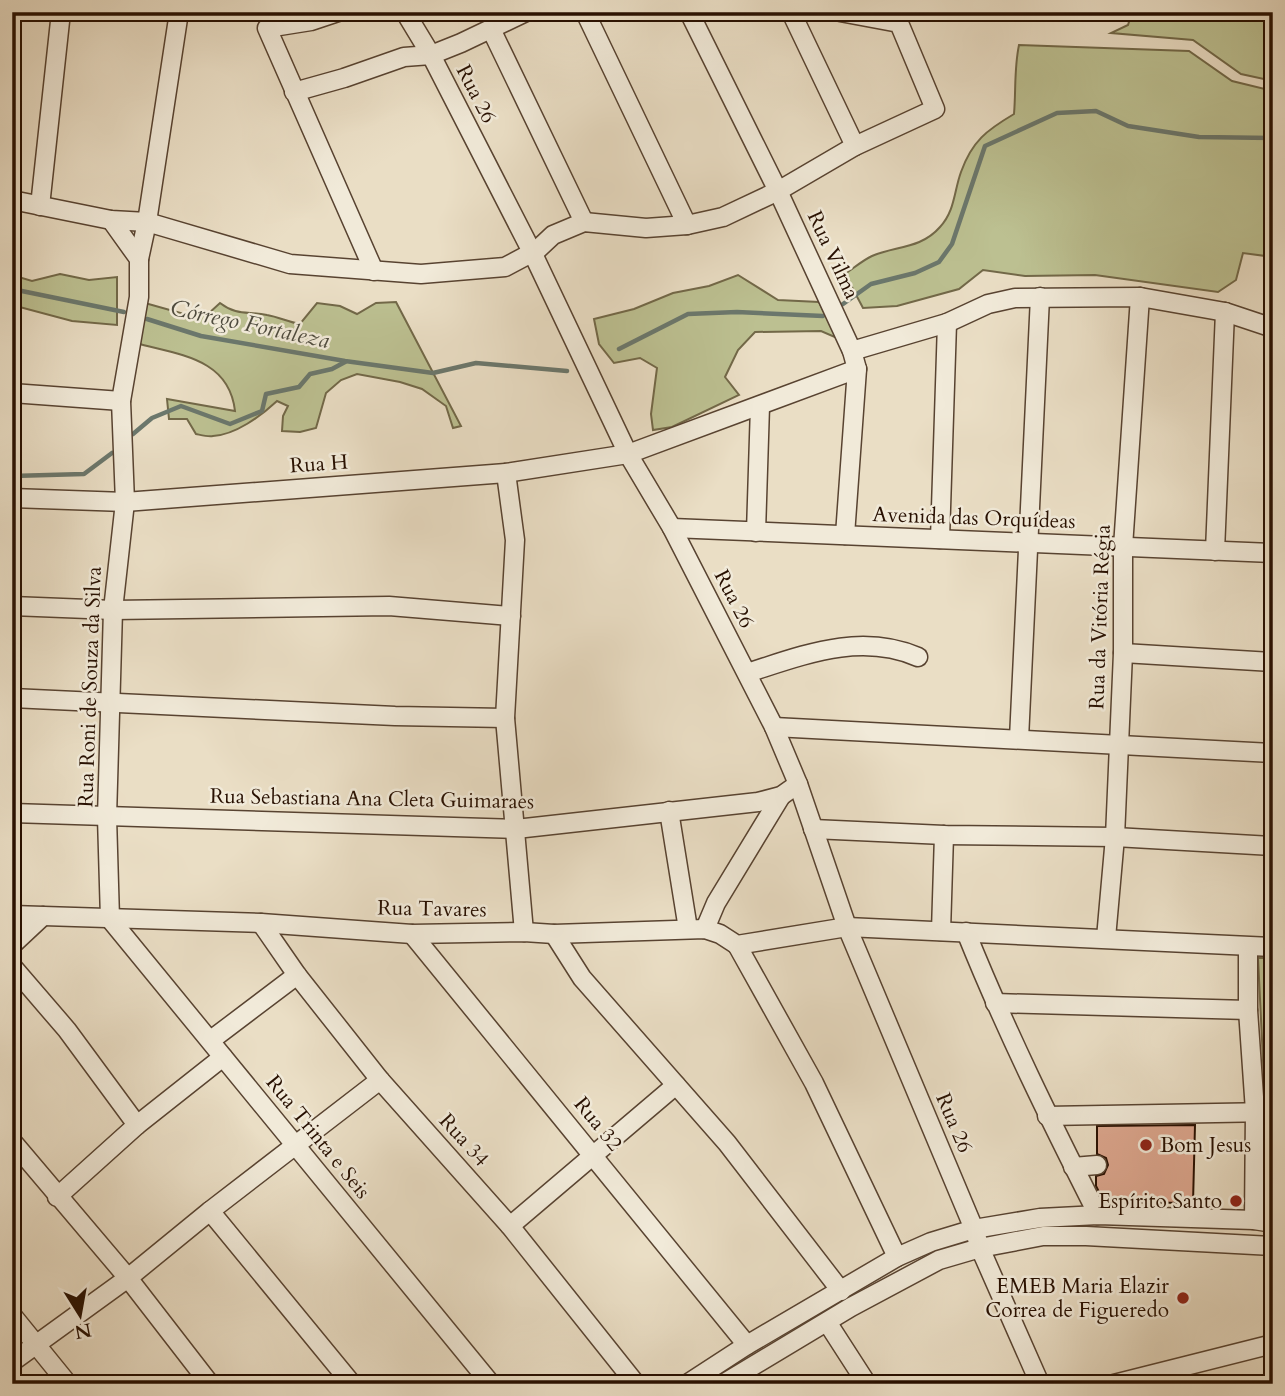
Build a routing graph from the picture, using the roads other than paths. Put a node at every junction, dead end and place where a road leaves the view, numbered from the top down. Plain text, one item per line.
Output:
1 (61, 12) edge
2 (178, 12) edge
3 (338, 12) edge
4 (404, 12) edge
5 (526, 12) edge
6 (585, 12) edge
7 (689, 12) edge
8 (790, 12) edge
9 (840, 12) edge
10 (491, 29) junction
11 (430, 55) junction
12 (295, 92) junction
13 (855, 146) junction
14 (778, 191) junction
15 (12, 201) edge
16 (40, 206) junction
17 (111, 220) junction
18 (147, 222) junction
19 (584, 222) junction
20 (687, 225) junction
21 (533, 254) junction
22 (139, 259) junction
23 (374, 271) junction
24 (1040, 297) junction
25 (1140, 297) junction
26 (1225, 312) junction
27 (947, 323) junction
28 (1273, 328) edge
29 (852, 351) junction
30 (857, 369) junction
31 (12, 393) edge
32 (761, 406) junction
33 (121, 408) junction
34 (628, 454) junction
35 (506, 473) junction
36 (12, 498) edge
37 (125, 502) junction
38 (673, 528) junction
39 (756, 532) junction
40 (845, 536) junction
41 (940, 539) junction
42 (1029, 543) junction
43 (1123, 547) junction
44 (1214, 551) junction
45 (1273, 553) edge
46 (12, 606) edge
47 (113, 610) junction
48 (511, 616) junction
49 (1123, 653) junction
50 (918, 657) dead end
51 (1273, 662) edge
52 (747, 673) junction
53 (12, 698) edge
54 (112, 703) junction
55 (505, 719) junction
56 (774, 727) junction
57 (1020, 739) junction
58 (1118, 745) junction
59 (1273, 753) edge
60 (798, 784) junction
61 (781, 796) junction
62 (669, 811) junction
63 (12, 813) edge
64 (107, 817) junction
65 (516, 828) junction
66 (813, 829) junction
67 (944, 835) junction
68 (1115, 837) junction
69 (1273, 846) edge
70 (12, 915) edge
71 (43, 916) junction
72 (110, 919) junction
73 (261, 923) junction
74 (847, 927) junction
75 (696, 929) junction
76 (941, 931) junction
77 (524, 932) junction
78 (966, 932) junction
79 (412, 934) junction
80 (554, 934) junction
81 (1105, 938) junction
82 (12, 945) edge
83 (737, 945) junction
84 (1248, 947) junction
85 (1273, 947) edge
86 (12, 966) edge
87 (297, 975) junction
88 (995, 1003) junction
89 (1248, 1010) junction
90 (211, 1040) junction
91 (223, 1057) junction
92 (380, 1080) junction
93 (676, 1085) junction
94 (1264, 1112) edge
95 (1047, 1116) junction
96 (137, 1125) junction
97 (12, 1141) edge
98 (296, 1146) junction
99 (593, 1154) junction
100 (1097, 1165) dead end
101 (1073, 1167) junction
102 (57, 1197) junction
103 (210, 1211) junction
104 (1098, 1215) junction
105 (1265, 1222) edge
106 (510, 1226) junction
107 (974, 1229) junction
108 (1272, 1246) edge
109 (980, 1248) junction
110 (897, 1257) junction
111 (128, 1278) junction
112 (841, 1291) junction
113 (12, 1315) edge
114 (827, 1322) junction
115 (36, 1343) junction
116 (1273, 1344) edge
117 (747, 1345) junction
118 (12, 1362) edge
119 (1184, 1375) edge
120 (68, 1384) edge
121 (210, 1384) edge
122 (352, 1384) edge
123 (491, 1384) edge
124 (636, 1384) edge
125 (687, 1384) edge
126 (723, 1384) edge
127 (867, 1384) edge
128 (1040, 1384) edge
129 (1114, 1384) edge

1 - 16 street
2 - 18 street
3 - 12 street
4 - 11 street, Rua 26
5 - 10 street
6 - 20 street
7 - 14 street, Rua Vilma
8 - 13 street
9 - 13 street
10 - 11 street
10 - 19 street
11 - 12 street
11 - 21 street, Rua 26
12 - 23 street
13 - 14 street
14 - 20 street
14 - 29 street, Rua Vilma
15 - 16 street
16 - 17 street
17 - 18 street
17 - 22 street
18 - 22 street, Rua Roni de Souza da Silva
18 - 23 street
19 - 20 street
19 - 21 street
21 - 23 street
21 - 34 street, Rua 26
22 - 33 street, Rua Roni de Souza da Silva
24 - 25 street
24 - 27 street
24 - 42 street
25 - 26 street
25 - 43 street, Rua da Vitória Régia
26 - 28 street
26 - 44 street
27 - 29 street
27 - 41 street
29 - 30 street, Rua Vilma
30 - 32 street, Rua H
30 - 40 street, Rua Vilma
31 - 33 street
32 - 34 street, Rua H
32 - 39 street
33 - 37 street, Rua Roni de Souza da Silva
34 - 35 street, Rua H
34 - 38 street, Rua 26
35 - 37 street, Rua H
35 - 48 street
36 - 37 street, Rua H
37 - 47 street, Rua Roni de Souza da Silva
38 - 39 street, Avenida das Orquídeas
38 - 52 street, Rua 26
39 - 40 street, Avenida das Orquídeas
40 - 41 street, Avenida das Orquídeas
41 - 42 street, Avenida das Orquídeas
42 - 43 street, Avenida das Orquídeas
42 - 57 street
43 - 44 street, Avenida das Orquídeas
43 - 49 street, Rua da Vitória Régia
44 - 45 street, Avenida das Orquídeas
46 - 47 street
47 - 48 street
47 - 54 street, Rua Roni de Souza da Silva
48 - 55 street
49 - 51 street
49 - 58 street, Rua da Vitória Régia
50 - 52 street
52 - 56 street, Rua 26
53 - 54 street
54 - 55 street
54 - 64 street, Rua Roni de Souza da Silva
55 - 65 street
56 - 57 street
56 - 60 street, Rua 26
57 - 58 street
58 - 59 street
58 - 68 street, Rua da Vitória Régia
60 - 61 street, Rua Sebastiana Ana Cleta Guimaraes
60 - 66 street, Rua 26
61 - 62 street, Rua Sebastiana Ana Cleta Guimaraes
61 - 75 street
62 - 65 street, Rua Sebastiana Ana Cleta Guimaraes
62 - 75 street
63 - 64 street, Rua Sebastiana Ana Cleta Guimaraes
64 - 65 street, Rua Sebastiana Ana Cleta Guimaraes
64 - 72 street, Rua Roni de Souza da Silva
65 - 77 street
66 - 67 street
66 - 74 street, Rua 26
67 - 68 street
67 - 76 street
68 - 69 street
68 - 81 street, Rua da Vitória Régia
70 - 71 street, Rua Tavares
71 - 72 street, Rua Tavares
71 - 82 street
72 - 73 street, Rua Tavares
72 - 90 street, Rua Trinta e Seis
73 - 79 street, Rua Tavares
73 - 87 street, Rua 34
74 - 76 street
74 - 83 street
74 - 107 street, Rua 26
75 - 80 street, Rua Tavares
75 - 83 street, Rua Tavares
76 - 78 street
77 - 79 street, Rua Tavares
77 - 80 street, Rua Tavares
78 - 81 street
78 - 88 street
79 - 99 street, Rua 32
80 - 93 street
81 - 84 street
83 - 110 street
84 - 85 street
84 - 89 street
86 - 96 street
87 - 90 street
87 - 92 street, Rua 34
88 - 89 street
88 - 95 street
89 - 94 street
90 - 91 street, Rua Trinta e Seis
91 - 96 street
91 - 98 street, Rua Trinta e Seis
92 - 98 street
92 - 106 street, Rua 34
93 - 99 street
93 - 112 street
94 - 95 street
94 - 105 street
95 - 101 street
96 - 102 street
97 - 102 street
98 - 103 street
98 - 123 street, Rua Trinta e Seis
99 - 106 street
99 - 117 street, Rua 32
100 - 101 street
101 - 104 street
102 - 111 street
103 - 111 street
103 - 122 street
104 - 105 street
104 - 107 street
105 - 108 street
106 - 124 street, Rua 34
107 - 109 street, Rua 26
107 - 110 street
108 - 109 street
109 - 114 street
109 - 128 street, Rua 26
110 - 112 street
111 - 115 street
111 - 121 street
112 - 117 street
113 - 115 street
114 - 126 street
114 - 127 street
115 - 118 street
115 - 120 street
116 - 119 street
117 - 125 street
119 - 129 street

